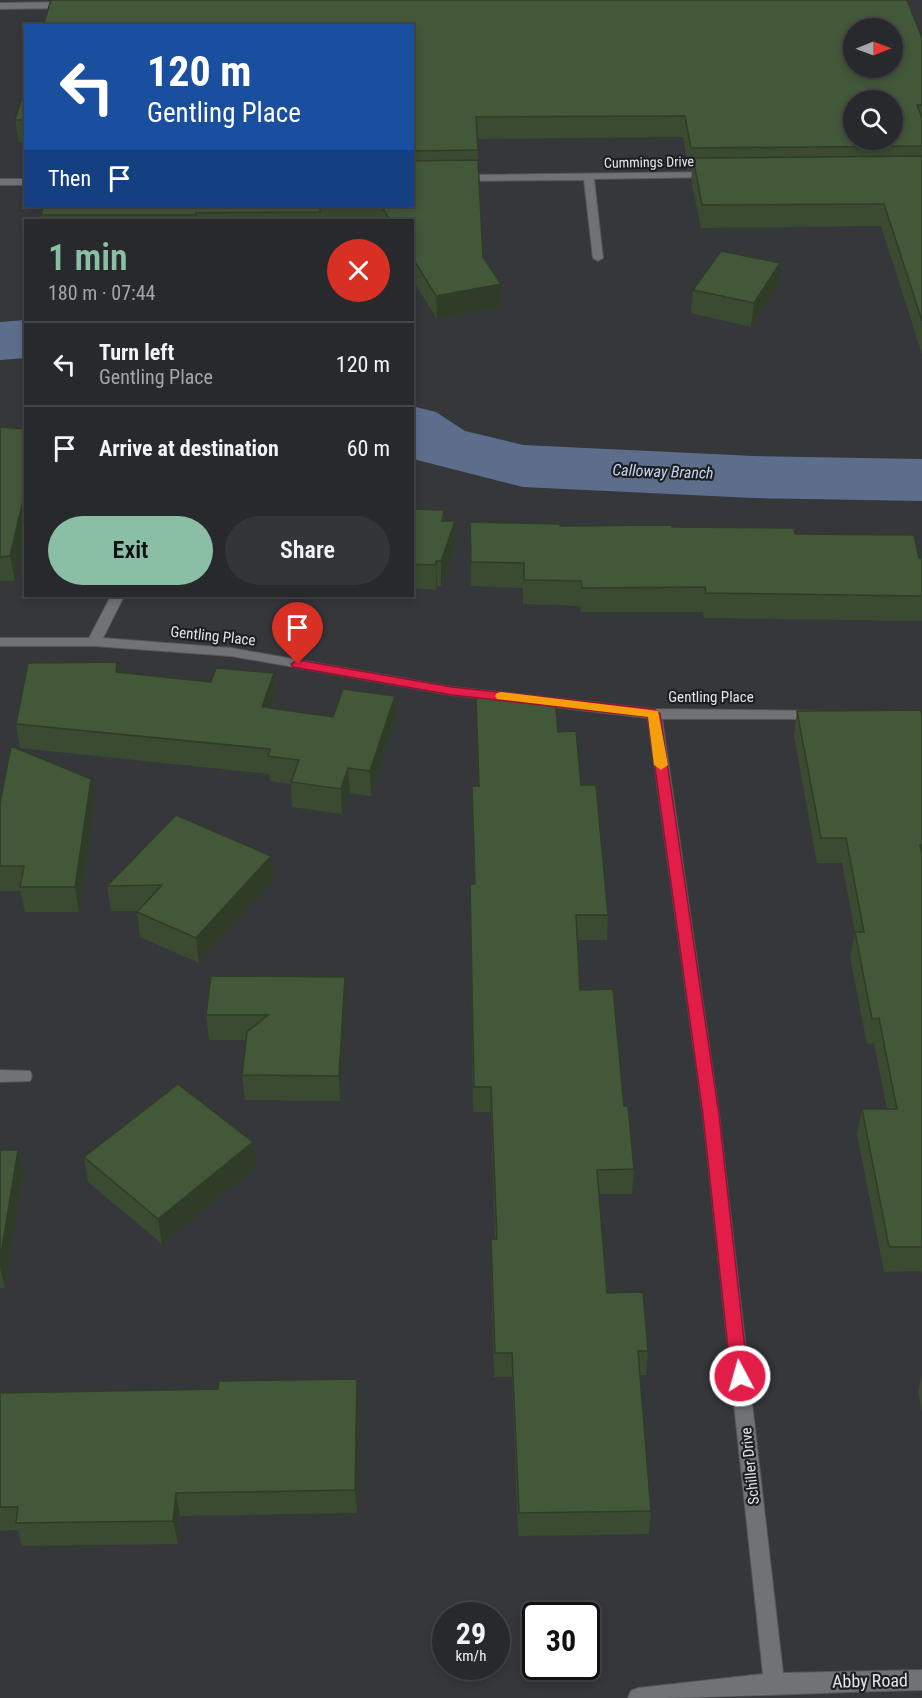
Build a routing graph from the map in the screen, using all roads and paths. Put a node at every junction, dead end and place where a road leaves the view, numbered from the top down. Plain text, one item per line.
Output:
1 (84, 5) edge
2 (0, 6) edge
3 (720, 175) edge
4 (589, 177) junction
5 (448, 178) edge
6 (0, 182) edge
7 (24, 182) edge
8 (598, 258) dead end
9 (116, 597) edge
10 (0, 642) edge
11 (94, 642) junction
12 (654, 714) junction
13 (829, 714) edge
14 (0, 1076) edge
15 (24, 1076) dead end
16 (922, 1680) edge
17 (774, 1683) junction
18 (638, 1698) edge

1 - 2 street
3 - 4 street, Cummings Drive
4 - 5 street, Cummings Drive
4 - 8 street
6 - 7 street
9 - 11 street
10 - 11 street, Gentling Place
11 - 12 street, Gentling Place
12 - 13 street, Gentling Place
12 - 17 street, Schiller Drive
14 - 15 street
16 - 17 street, Abby Road
17 - 18 street, Abby Road

